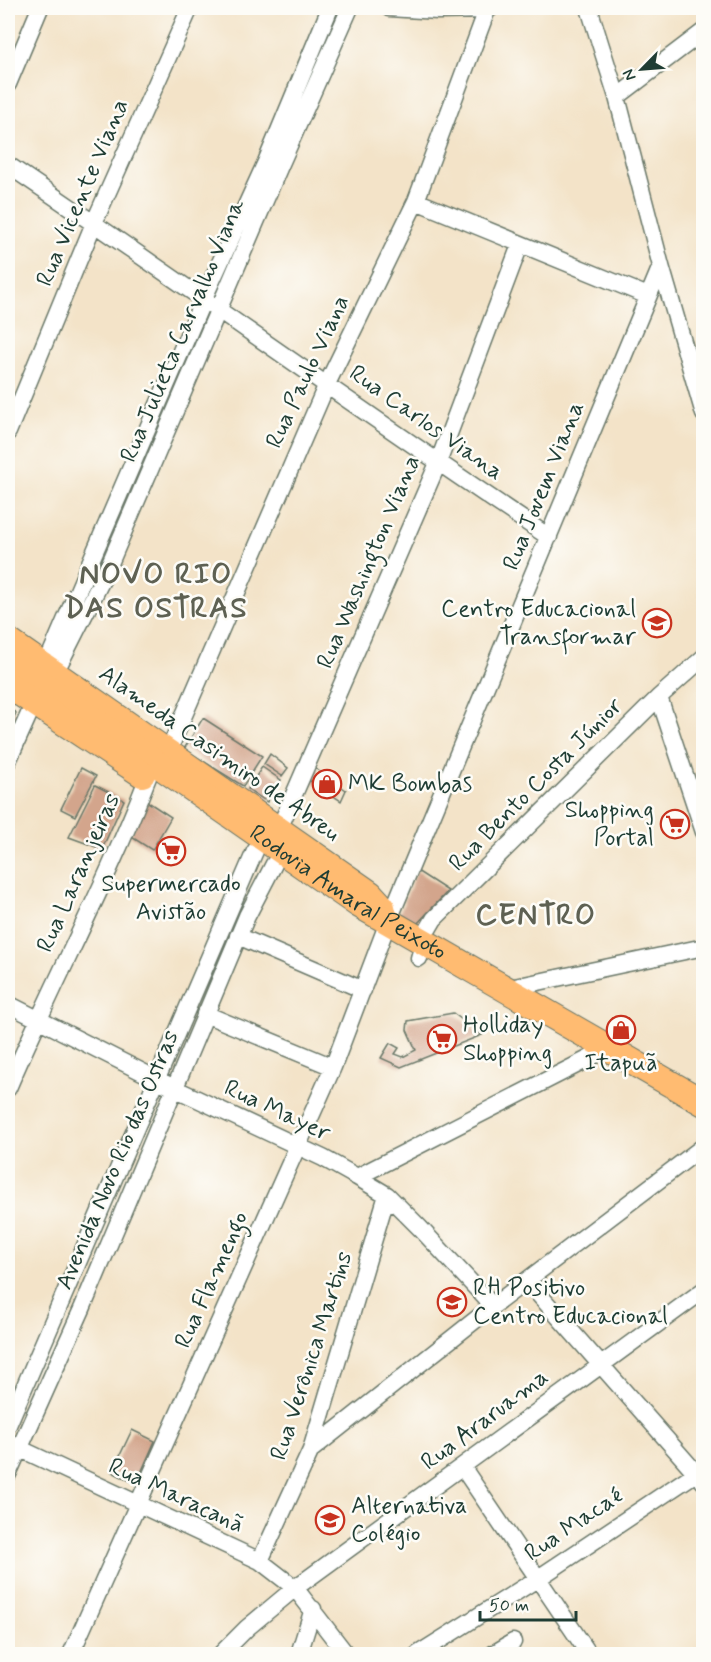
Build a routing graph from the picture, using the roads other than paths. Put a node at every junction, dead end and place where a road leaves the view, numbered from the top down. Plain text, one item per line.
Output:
1 (40, 8) edge
2 (190, 8) edge
3 (330, 8) edge
4 (350, 8) edge
5 (389, 8) edge
6 (589, 8) edge
7 (489, 9) edge
8 (704, 31) edge
9 (8, 84) edge
10 (617, 97) junction
11 (8, 165) edge
12 (416, 201) junction
13 (94, 223) junction
14 (520, 245) junction
15 (661, 266) junction
16 (648, 296) junction
17 (203, 300) junction
18 (218, 311) junction
19 (704, 351) edge
20 (690, 364) junction
21 (327, 384) junction
22 (704, 414) edge
23 (8, 432) edge
24 (438, 463) junction
25 (549, 537) junction
26 (8, 638) edge
27 (704, 657) edge
28 (8, 660) edge
29 (45, 681) junction
30 (8, 685) edge
31 (659, 698) junction
32 (168, 752) junction
33 (8, 761) edge
34 (148, 777) junction
35 (279, 829) junction
36 (704, 832) edge
37 (264, 858) junction
38 (385, 929) junction
39 (238, 936) junction
40 (704, 947) edge
41 (421, 950) junction
42 (505, 989) junction
43 (363, 990) junction
44 (8, 1004) edge
45 (205, 1014) junction
46 (38, 1019) junction
47 (592, 1058) junction
48 (333, 1067) junction
49 (156, 1079) junction
50 (8, 1088) edge
51 (174, 1088) junction
52 (704, 1103) edge
53 (704, 1121) edge
54 (704, 1146) edge
55 (297, 1147) junction
56 (357, 1177) junction
57 (387, 1195) junction
58 (527, 1281) junction
59 (704, 1290) edge
60 (493, 1306) junction
61 (600, 1365) junction
62 (8, 1425) edge
63 (13, 1445) edge
64 (311, 1450) junction
65 (463, 1468) junction
66 (8, 1474) edge
67 (700, 1478) edge
68 (139, 1505) junction
69 (260, 1561) junction
70 (537, 1579) junction
71 (295, 1588) junction
72 (313, 1610) junction
73 (513, 1642) dead end
74 (71, 1654) edge
75 (221, 1654) edge
76 (299, 1654) edge
77 (345, 1654) edge
78 (418, 1654) edge
79 (493, 1654) edge
80 (589, 1654) edge

1 - 9 street
2 - 13 street, Rua Vicente Viana
3 - 17 street, Rua Julieta Carvalho Viana
4 - 18 street, Rua Julieta Carvalho Viana
5 - 7 street
6 - 10 street
7 - 12 street, Rua Paulo Viana
8 - 10 street
10 - 15 street
11 - 13 street, Rua Carlos Viana
12 - 14 street
12 - 21 street, Rua Paulo Viana
13 - 17 street, Rua Carlos Viana
13 - 23 street, Rua Vicente Viana
14 - 16 street
14 - 24 street, Rua Washington Viana
15 - 16 street, Rua Jovem Viana
15 - 20 street
16 - 25 street, Rua Jovem Viana
17 - 18 street, Rua Carlos Viana
17 - 29 street, Rua Julieta Carvalho Viana
18 - 21 street, Rua Carlos Viana
18 - 29 street, Rua Julieta Carvalho Viana
19 - 20 street
20 - 22 street
21 - 24 street, Rua Carlos Viana
21 - 32 street, Rua Paulo Viana
24 - 25 street, Rua Carlos Viana
24 - 35 street, Rua Washington Viana
25 - 38 street, Rua Jovem Viana
26 - 29 main road, Alameda Casimiro de Abreu
27 - 31 street, Rua Bento Costa Júnior
28 - 29 highway, Rodovia Amaral Peixoto
29 - 30 highway, Rodovia Amaral Peixoto
29 - 32 main road, Alameda Casimiro de Abreu
29 - 33 street
29 - 34 highway, Rodovia Amaral Peixoto
29 - 38 highway, Rodovia Amaral Peixoto
31 - 36 street
31 - 41 street, Rua Bento Costa Júnior
32 - 35 main road, Alameda Casimiro de Abreu
34 - 37 highway, Rodovia Amaral Peixoto
34 - 46 street, Rua Laranjeiras
35 - 38 main road, Alameda Casimiro de Abreu
37 - 38 highway, Rodovia Amaral Peixoto
37 - 39 street, Avenida Novo Rio das Ostras
37 - 49 street, Avenida Novo Rio das Ostras
38 - 41 highway, Rodovia Amaral Peixoto
38 - 43 street, Rua Flamengo
39 - 43 street
39 - 45 street, Avenida Novo Rio das Ostras
40 - 42 street
41 - 42 highway, Rodovia Amaral Peixoto
41 - 47 highway, Rodovia Amaral Peixoto
42 - 52 highway, Rodovia Amaral Peixoto
43 - 48 street, Rua Flamengo
44 - 46 street, Rua Mayer
45 - 48 street
45 - 51 street, Avenida Novo Rio das Ostras
46 - 49 street, Rua Mayer
46 - 50 street, Rua Laranjeiras
47 - 53 highway, Rodovia Amaral Peixoto
47 - 56 street
48 - 55 street, Rua Flamengo
49 - 51 street, Rua Mayer
49 - 62 street, Avenida Novo Rio das Ostras
51 - 55 street, Rua Mayer
51 - 63 street, Avenida Novo Rio das Ostras
54 - 58 street
55 - 56 street, Rua Mayer
55 - 68 street, Rua Flamengo
56 - 57 street, Rua Mayer
57 - 60 street, Rua Mayer
57 - 64 street, Rua Verônica Martins
58 - 60 street
58 - 61 street
59 - 61 street, Rua Araruama
60 - 64 street
61 - 65 street, Rua Araruama
61 - 67 street
63 - 66 street, Avenida Novo Rio das Ostras
63 - 68 street, Rua Maracanã
64 - 69 street, Rua Verônica Martins
65 - 70 street
65 - 71 street, Rua Araruama
67 - 70 street, Rua Macaé
68 - 69 street, Rua Maracanã
68 - 74 street, Rua Flamengo
69 - 71 street, Rua Maracanã
70 - 78 street, Rua Macaé
70 - 80 street
71 - 72 street, Rua Maracanã
71 - 75 street, Rua Araruama
72 - 76 street
72 - 77 street, Rua Maracanã
73 - 79 street

